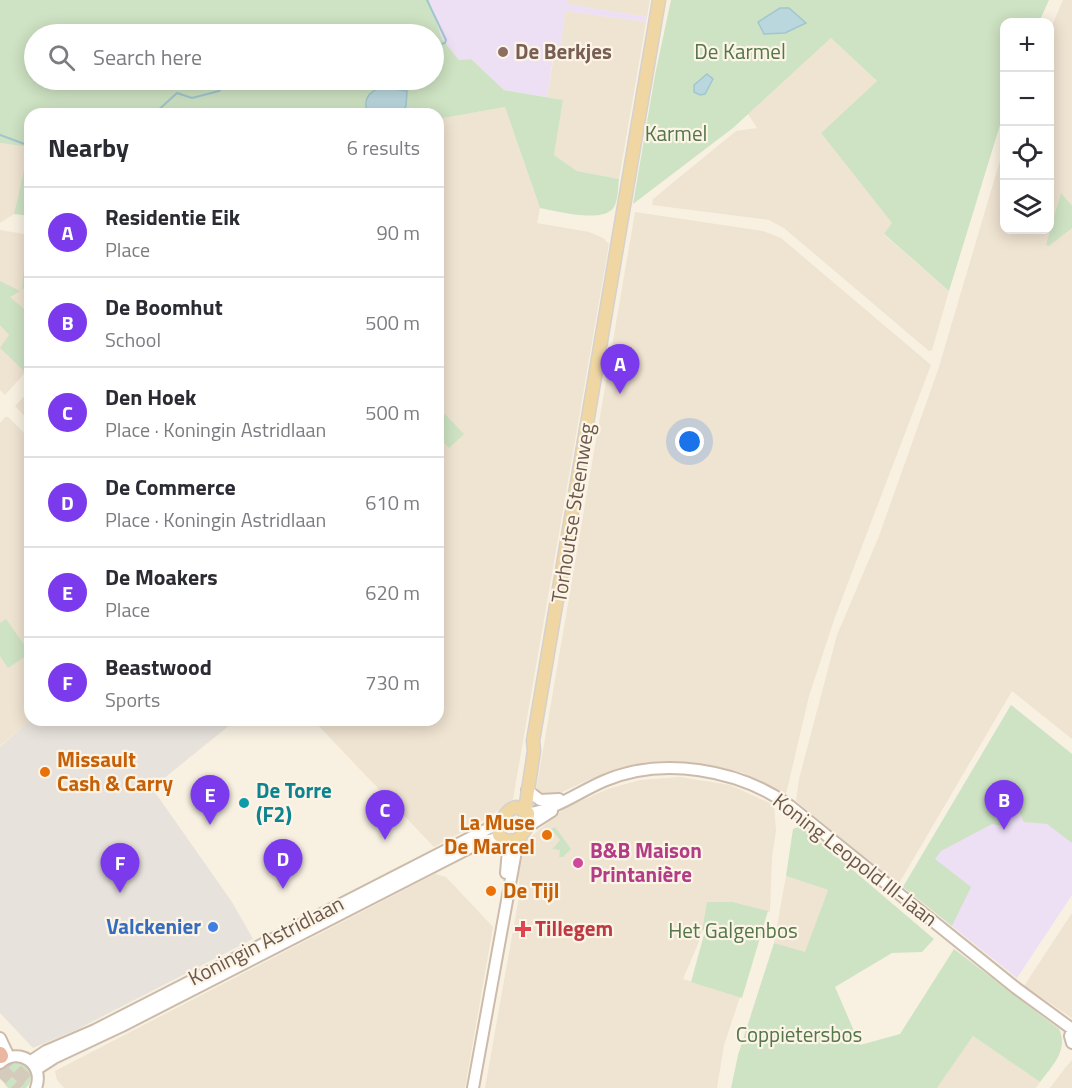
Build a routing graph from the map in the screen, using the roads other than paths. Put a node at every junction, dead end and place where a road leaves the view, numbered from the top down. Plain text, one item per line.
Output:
1 (659, 0) edge
2 (533, 741) junction
3 (527, 790) junction
4 (570, 797) junction
5 (523, 810) junction
6 (501, 822) junction
7 (527, 827) junction
8 (508, 840) junction
9 (344, 907) junction
10 (1072, 1029) edge
11 (0, 1038) edge
12 (1072, 1043) edge
13 (3, 1057) edge
14 (34, 1065) junction
15 (38, 1087) edge
16 (473, 1088) edge

1 - 2 main road, Torhoutse Steenweg
2 - 3 main road, Torhoutse Steenweg
2 - 5 main road, Torhoutse Steenweg
3 - 4 street
3 - 5 main road, Torhoutse Steenweg
4 - 5 street, Koning Leopold III-laan
4 - 7 street, Koning Leopold III-laan
4 - 10 street, Koning Leopold III-laan
5 - 6 main road
5 - 7 main road
6 - 8 main road
6 - 9 street, Koningin Astridlaan
7 - 8 main road
8 - 9 street, Koningin Astridlaan
8 - 16 street
9 - 14 street, Koningin Astridlaan
10 - 12 street, Koning Leopold III-laan
11 - 13 street
13 - 14 street
14 - 15 street

